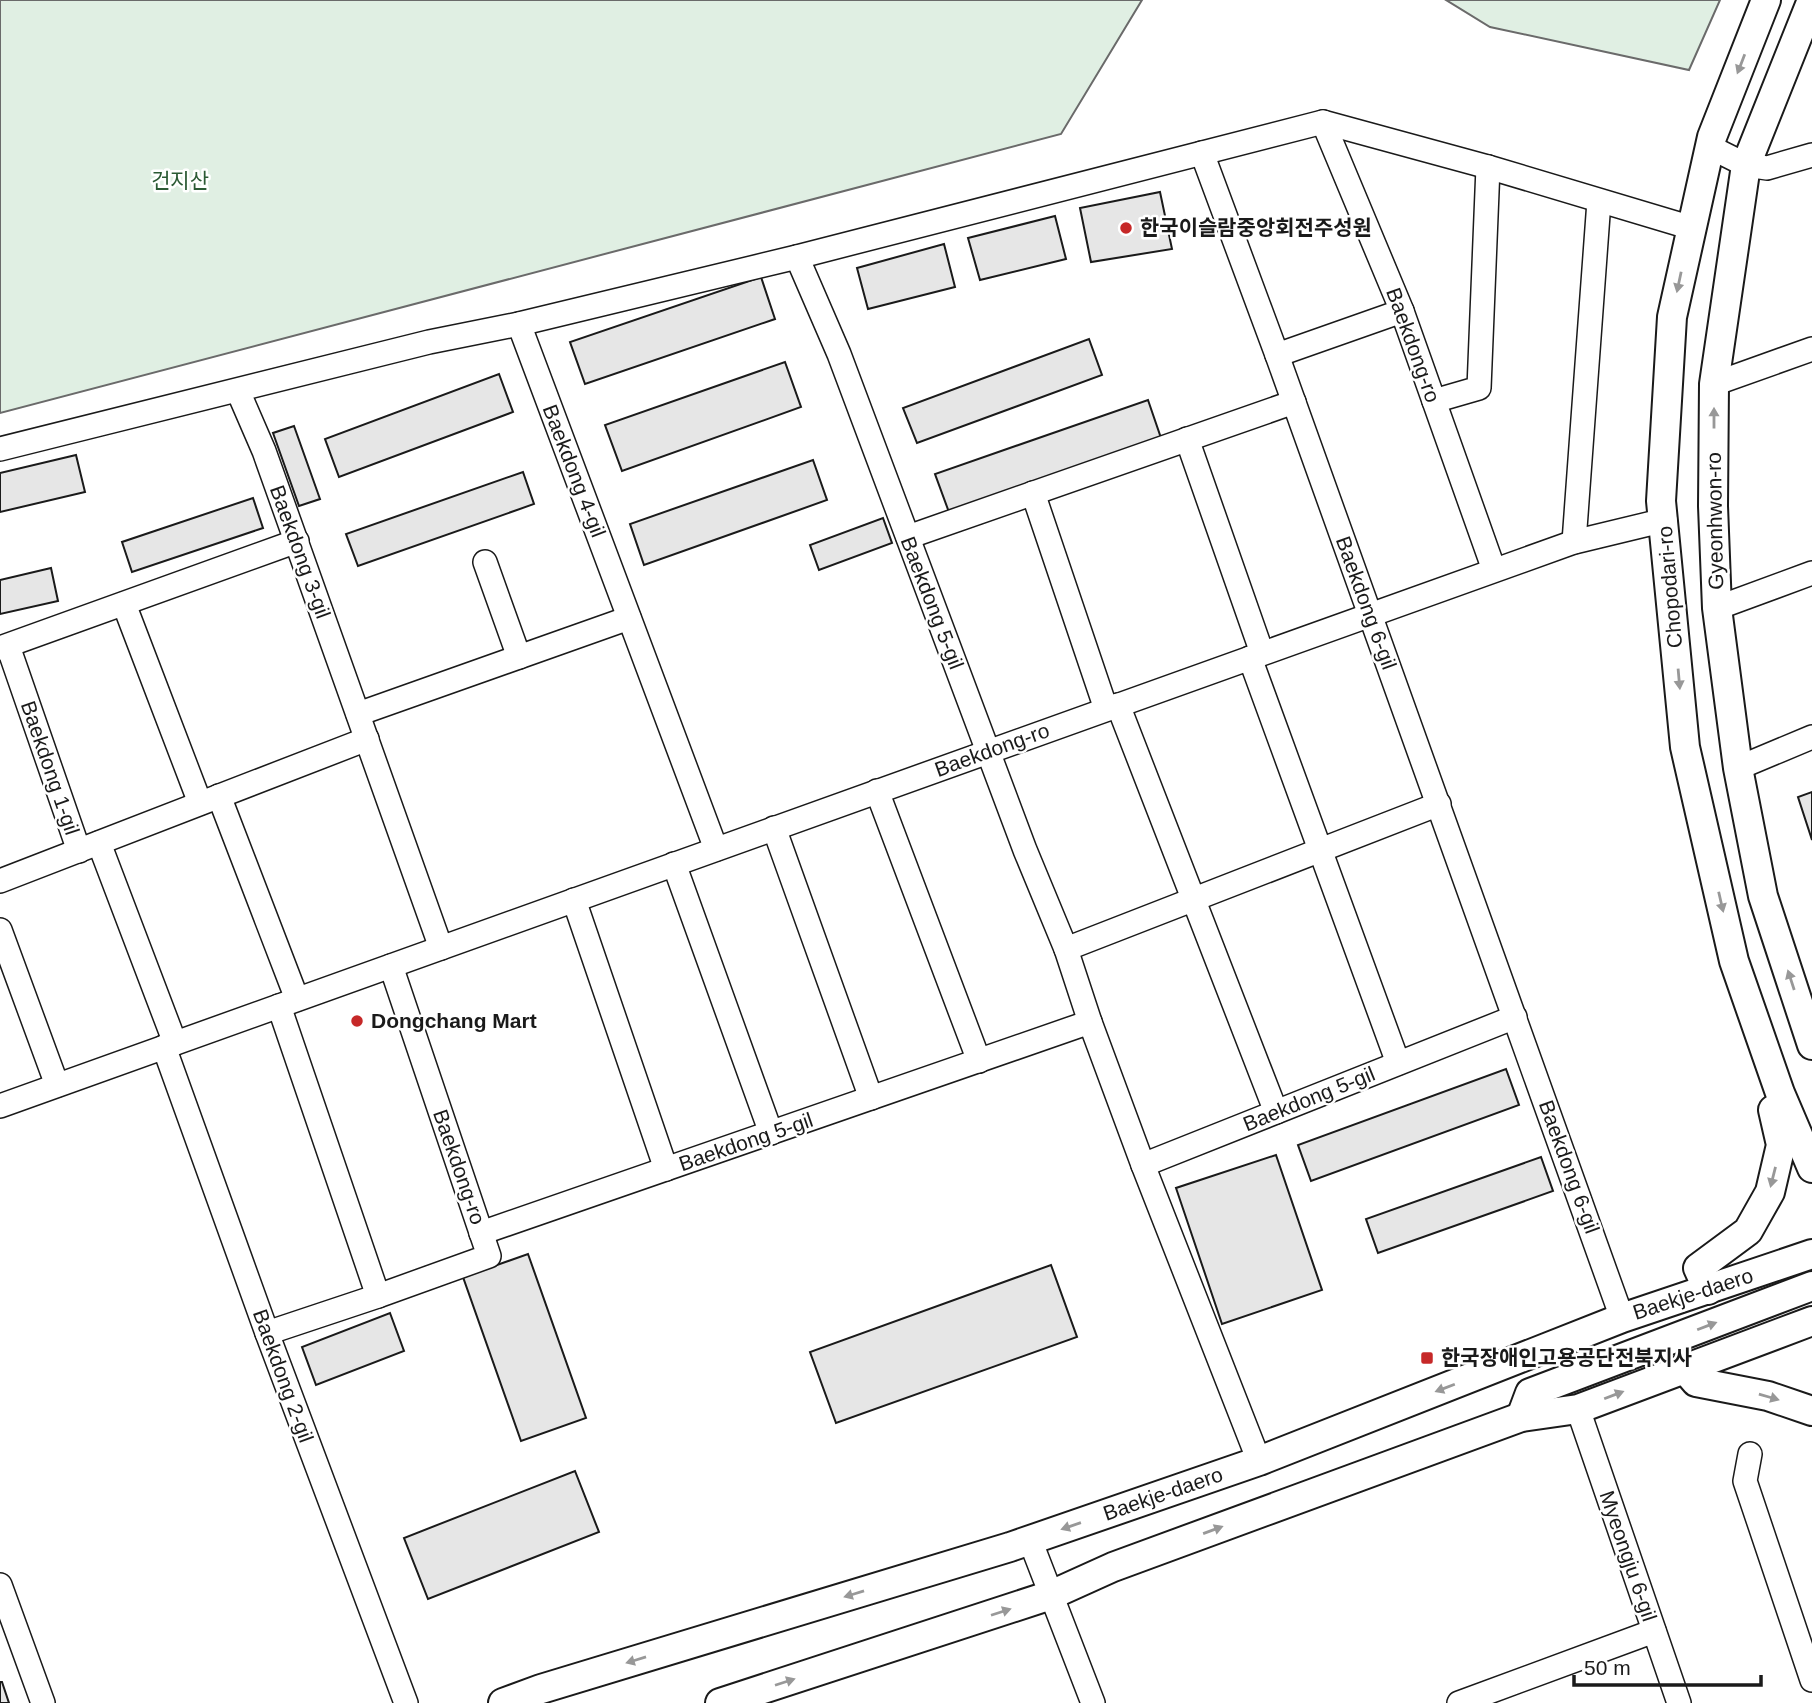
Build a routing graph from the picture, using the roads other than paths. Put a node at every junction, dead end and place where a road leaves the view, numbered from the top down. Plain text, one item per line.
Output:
1 (1766, 0) edge
2 (1811, 0) edge
3 (1323, 122) junction
4 (1710, 147) junction
5 (1202, 153) junction
6 (1812, 155) edge
7 (1746, 165) junction
8 (1488, 167) junction
9 (1599, 201) junction
10 (1692, 228) junction
11 (797, 257) junction
12 (1402, 311) junction
13 (519, 324) junction
14 (1812, 349) edge
15 (1277, 355) junction
16 (1714, 384) junction
17 (238, 391) junction
18 (1434, 401) junction
19 (1294, 402) junction
20 (1187, 439) junction
21 (0, 449) edge
22 (1033, 493) junction
23 (1665, 520) junction
24 (908, 537) junction
25 (297, 541) junction
26 (1574, 542) junction
27 (485, 562) dead end
28 (1494, 570) junction
29 (1812, 573) edge
30 (124, 604) junction
31 (1717, 608) junction
32 (1371, 615) junction
33 (629, 618) junction
34 (4, 647) edge
35 (1256, 656) junction
36 (519, 657) junction
37 (1112, 707) junction
38 (358, 714) junction
39 (1812, 737) edge
40 (367, 739) junction
41 (988, 752) junction
42 (1738, 768) junction
43 (877, 791) junction
44 (210, 800) junction
45 (1439, 804) junction
46 (774, 828) junction
47 (89, 847) junction
48 (716, 849) junction
49 (1320, 850) junction
50 (674, 864) junction
51 (0, 881) edge
52 (574, 900) junction
53 (1193, 900) junction
54 (0, 930) edge
55 (441, 948) junction
56 (1066, 949) junction
57 (391, 966) junction
58 (288, 1002) junction
59 (1515, 1017) junction
60 (1090, 1022) junction
61 (169, 1045) junction
62 (1812, 1045) edge
63 (979, 1061) junction
64 (1398, 1063) junction
65 (57, 1086) junction
66 (1780, 1093) junction
67 (871, 1098) junction
68 (0, 1106) edge
69 (1276, 1112) junction
70 (771, 1133) junction
71 (1143, 1165) junction
72 (1812, 1168) edge
73 (666, 1169) junction
74 (481, 1233) junction
75 (1812, 1254) edge
76 (1812, 1286) edge
77 (1708, 1290) junction
78 (378, 1296) junction
79 (1622, 1318) junction
80 (1812, 1321) edge
81 (267, 1333) junction
82 (1684, 1368) junction
83 (1578, 1409) junction
84 (1812, 1411) edge
85 (1521, 1417) junction
86 (1751, 1454) dead end
87 (1259, 1461) junction
88 (1030, 1540) junction
89 (0, 1585) edge
90 (1051, 1595) junction
91 (6, 1619) edge
92 (1654, 1632) junction
93 (1812, 1680) edge
94 (43, 1703) edge
95 (407, 1703) edge
96 (503, 1703) edge
97 (720, 1703) edge
98 (1093, 1703) edge
99 (1459, 1703) edge
100 (1679, 1703) edge

1 -> 4 street, Chopodari-ro
2 - 7 street, Gyeonhwon-ro
3 - 5 street
3 - 8 street
3 - 12 street, Baekdong-ro
4 - 7 street
4 - 10 street, Chopodari-ro
5 - 11 street
5 - 15 street, Baekdong 6-gil
6 - 7 street
7 - 16 street, Gyeonhwon-ro
8 - 9 street
8 - 18 street
9 - 10 street
9 - 26 street
10 -> 23 street, Chopodari-ro
11 - 13 street
11 - 24 street, Baekdong 5-gil
12 - 15 street
12 - 18 street, Baekdong-ro
13 - 17 street
13 - 33 street, Baekdong 4-gil
14 - 16 street
15 - 19 street, Baekdong 6-gil
31 -> 16 street, Gyeonhwon-ro
17 - 21 street
17 - 25 street, Baekdong 3-gil
18 - 28 street, Baekdong-ro
19 - 20 street
19 - 32 street, Baekdong 6-gil
20 - 22 street
20 - 35 street
22 - 24 street
22 - 37 street
23 - 26 street, Baekdong-ro
23 -> 66 street, Chopodari-ro
24 - 41 street, Baekdong 5-gil
25 - 30 street
25 - 38 street, Baekdong 3-gil
26 - 28 street, Baekdong-ro
27 - 36 street
28 - 32 street, Baekdong-ro
29 - 31 street
30 - 34 street
30 - 44 street
31 - 42 street, Gyeonhwon-ro
32 - 35 street, Baekdong-ro
32 - 45 street, Baekdong 6-gil
33 - 36 street
33 - 48 street, Baekdong 4-gil
34 - 47 street, Baekdong 1-gil
35 - 37 street, Baekdong-ro
35 - 49 street
36 - 38 street
37 - 41 street, Baekdong-ro
37 - 53 street
38 - 40 street, Baekdong 3-gil
39 - 42 street
40 - 44 street
40 - 55 street, Baekdong 3-gil
41 - 43 street, Baekdong-ro
41 - 56 street, Baekdong 5-gil
62 -> 42 street, Gyeonhwon-ro
43 - 46 street, Baekdong-ro
43 - 63 street
44 - 47 street, Baekdong 1-gil
44 - 58 street
45 - 49 street
45 - 59 street, Baekdong 6-gil
46 - 48 street, Baekdong-ro
46 - 67 street
47 - 51 street, Baekdong 1-gil
47 - 61 street
48 - 50 street, Baekdong-ro
49 - 53 street
49 - 64 street
50 - 52 street, Baekdong-ro
50 - 70 street
52 - 55 street, Baekdong-ro
52 - 73 street
53 - 56 street
53 - 69 street
54 - 65 street
55 - 57 street, Baekdong-ro
56 - 60 street, Baekdong 5-gil
57 - 58 street, Baekdong-ro
57 - 74 street, Baekdong-ro
58 - 61 street, Baekdong-ro
58 - 78 street
59 - 64 street
59 - 79 street, Baekdong 6-gil
60 - 63 street, Baekdong 5-gil
60 - 71 street, Baekdong 5-gil
61 - 65 street, Baekdong-ro
61 - 81 street, Baekdong 2-gil
63 - 67 street, Baekdong 5-gil
64 - 69 street, Baekdong 5-gil
65 - 68 street, Baekdong-ro
66 - 72 street, Chopodari-ro
66 -> 77 street
67 - 70 street, Baekdong 5-gil
69 - 71 street, Baekdong 5-gil
70 - 73 street, Baekdong 5-gil
71 - 87 street, Baekdong 5-gil
73 - 74 street, Baekdong 5-gil
74 - 78 street, Baekdong-ro
75 - 77 street, Baekje-daero
85 -> 76 street
77 - 79 street, Baekje-daero
78 - 81 street, Baekdong-ro
79 -> 87 street, Baekje-daero
80 - 82 street
81 - 95 street, Baekdong 2-gil
83 -> 82 street
82 -> 84 street
83 - 85 street
83 - 92 street, Myeongju 6-gil
90 -> 85 street
86 - 93 street
87 -> 88 street, Baekje-daero
88 - 90 street
88 -> 96 street, Baekje-daero
89 - 91 street
97 -> 90 street
90 - 98 street
91 - 94 street
92 - 99 street
92 - 100 street, Myeongju 6-gil

